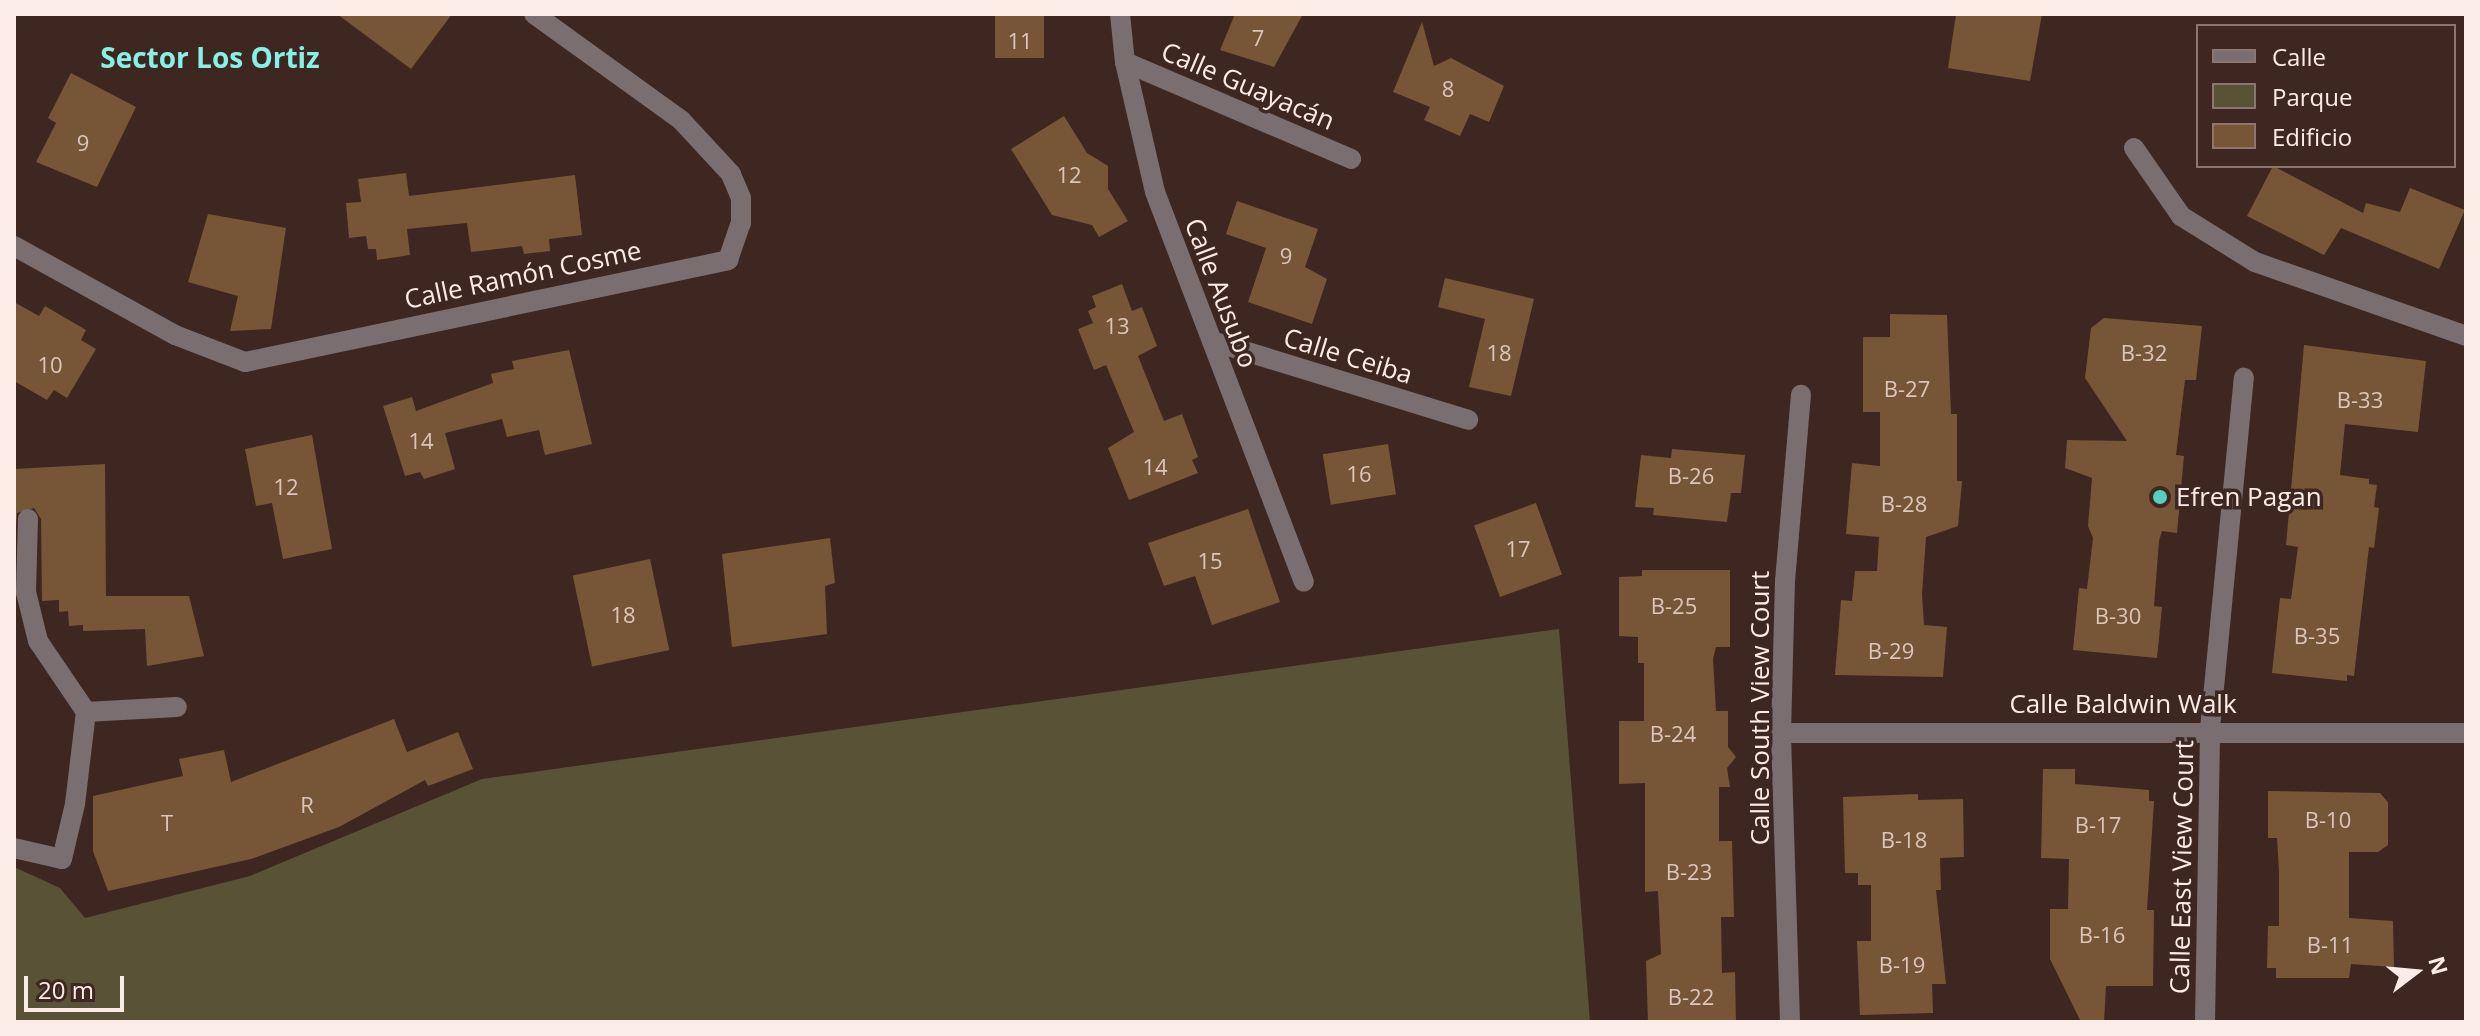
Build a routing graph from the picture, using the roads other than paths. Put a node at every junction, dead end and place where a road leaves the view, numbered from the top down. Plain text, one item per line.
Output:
1 (534, 14) edge
2 (1120, 14) edge
3 (1125, 62) junction
4 (2134, 148) dead end
5 (1351, 159) dead end
6 (14, 246) edge
7 (2466, 336) edge
8 (1212, 341) junction
9 (2244, 378) dead end
10 (1801, 395) dead end
11 (1468, 420) dead end
12 (28, 519) dead end
13 (1304, 582) dead end
14 (177, 707) dead end
15 (86, 712) junction
16 (2210, 729) junction
17 (1781, 733) junction
18 (2466, 733) edge
19 (14, 848) edge
20 (1790, 1022) edge
21 (2205, 1022) edge

1 - 6 street, Calle Ramón Cosme
2 - 3 street, Calle Ausubo
3 - 5 street, Calle Guayacán
3 - 8 street, Calle Ausubo
4 - 7 street
8 - 11 street, Calle Ceiba
8 - 13 street, Calle Ausubo
9 - 16 street, Calle East View Court
10 - 17 street, Calle South View Court
12 - 15 street
14 - 15 street
15 - 19 street
16 - 17 street, Calle Baldwin Walk
16 - 18 street, Calle Baldwin Walk
16 - 21 street, Calle East View Court
17 - 20 street, Calle South View Court

